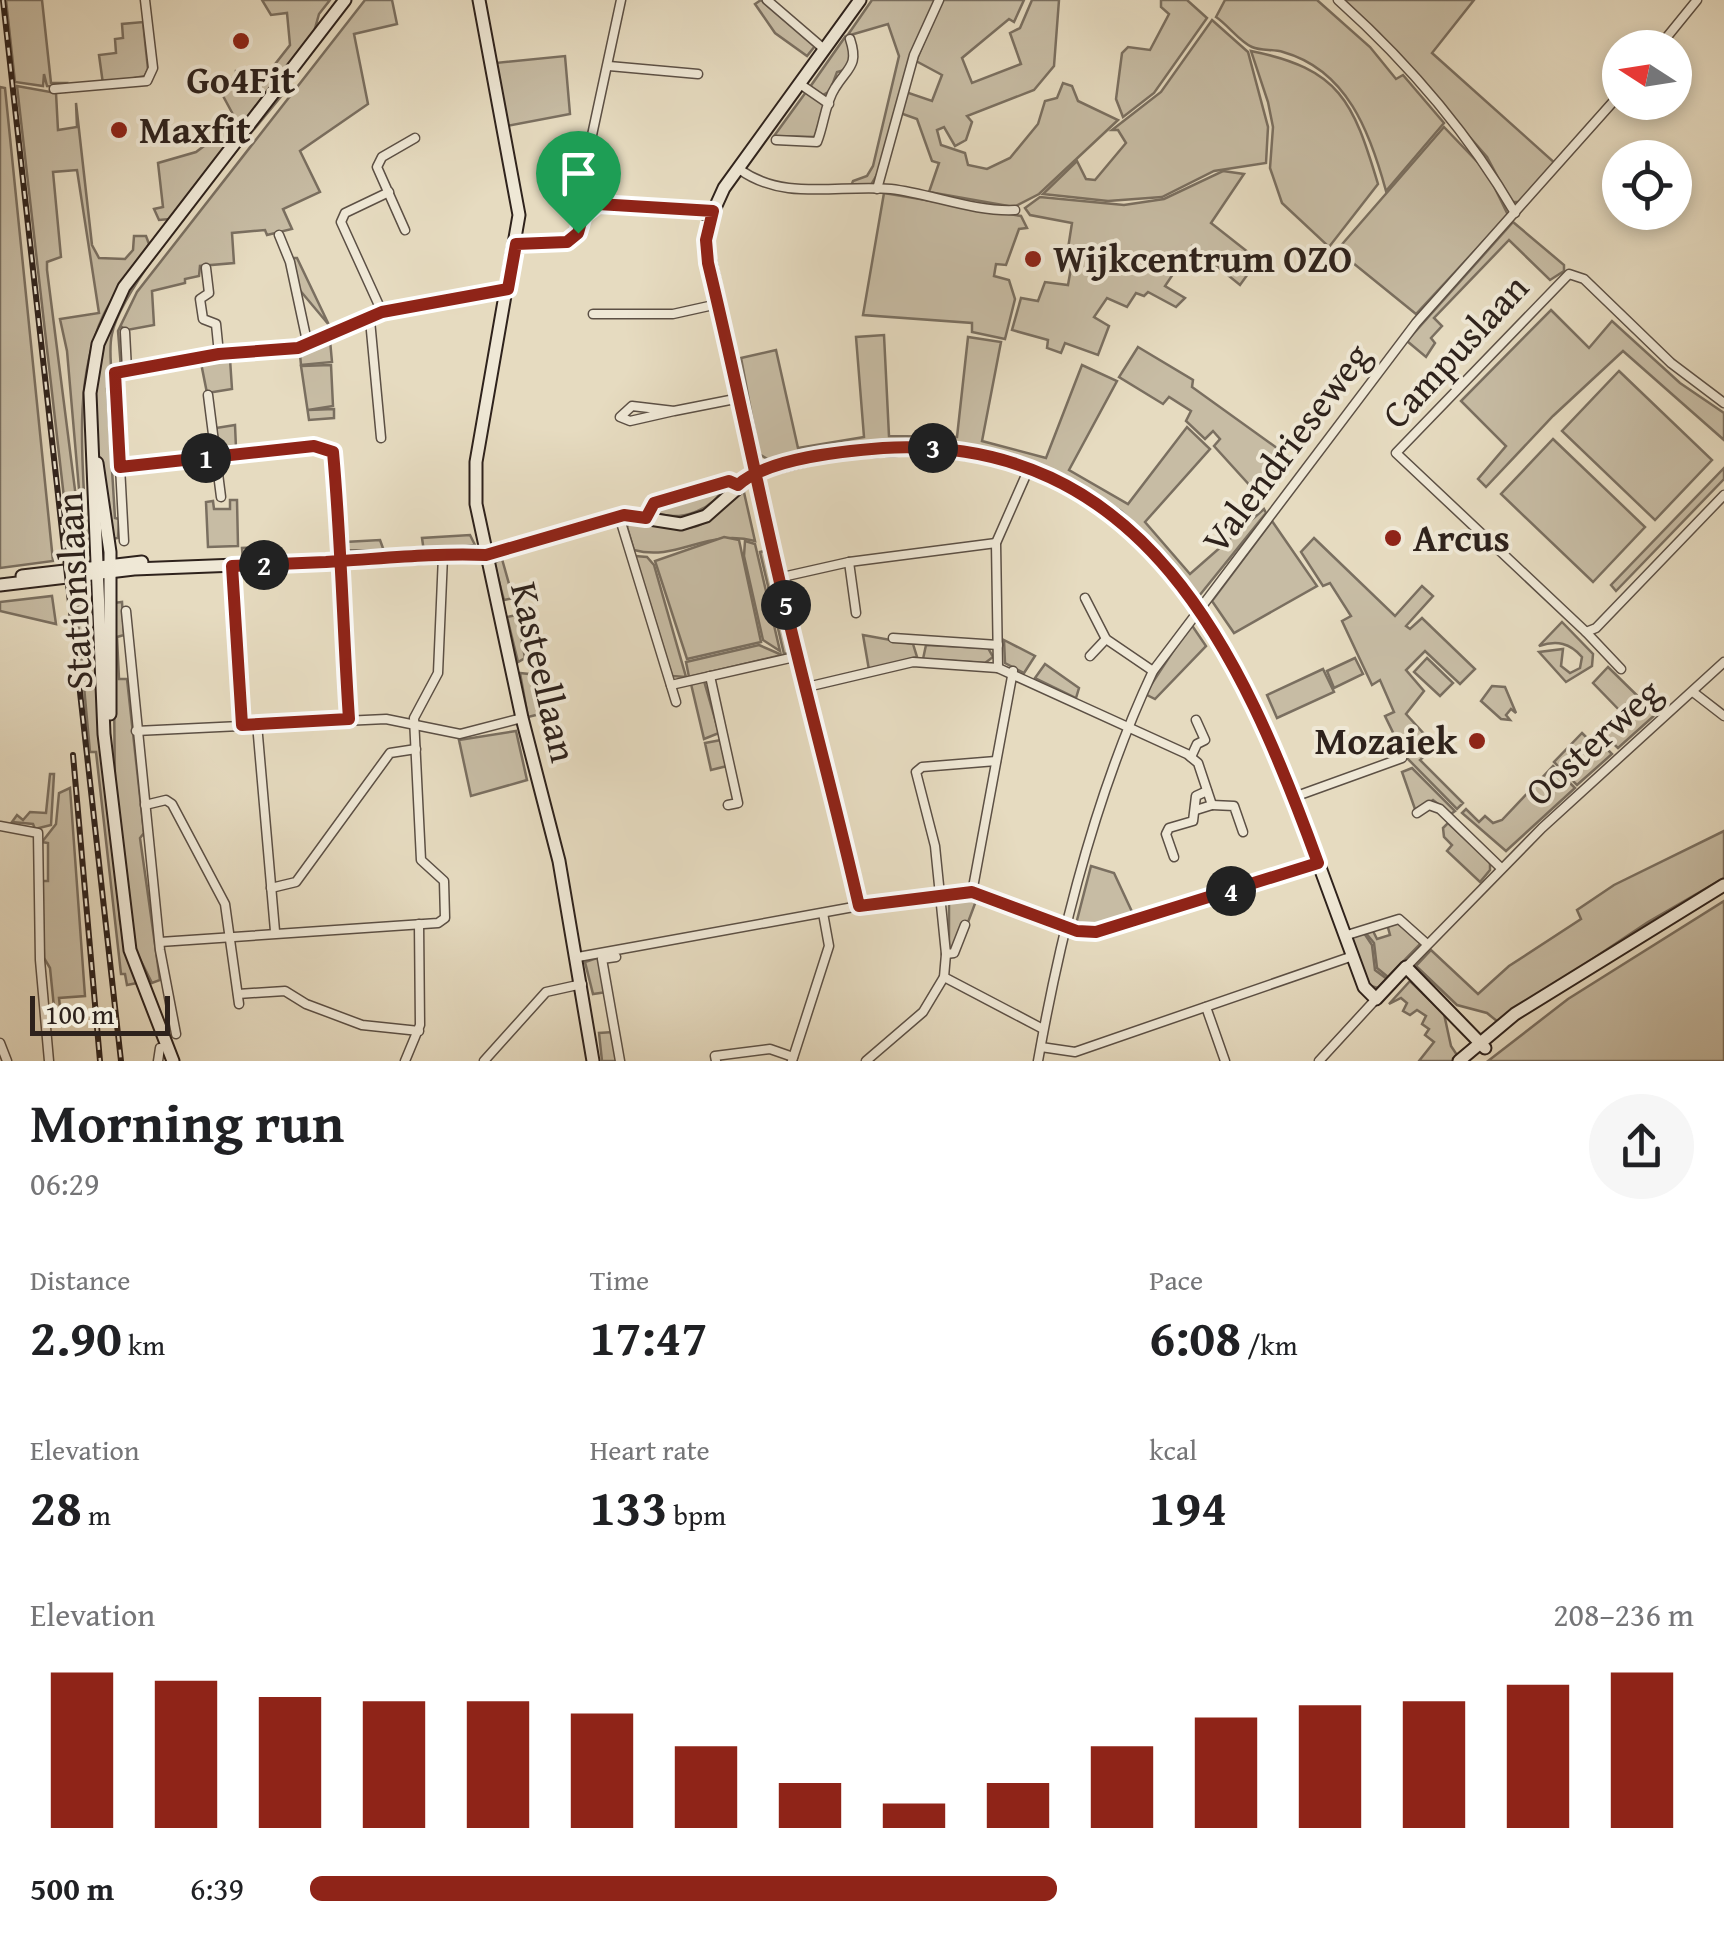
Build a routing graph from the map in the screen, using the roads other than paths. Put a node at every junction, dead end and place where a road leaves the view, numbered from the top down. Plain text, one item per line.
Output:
1 (145, 0) edge
2 (345, 0) edge
3 (479, 0) edge
4 (620, 0) edge
5 (767, 0) edge
6 (860, 0) edge
7 (939, 0) edge
8 (1338, 0) edge
9 (1696, 0) edge
10 (1672, 30) edge
11 (850, 39) dead end
12 (824, 49) junction
13 (609, 66) junction
14 (698, 74) dead end
15 (799, 83) junction
16 (54, 89) dead end
17 (829, 104) junction
18 (1602, 115) edge
19 (415, 138) dead end
20 (776, 140) dead end
21 (739, 168) junction
22 (876, 189) junction
23 (389, 192) junction
24 (588, 208) junction
25 (1015, 210) dead end
26 (713, 211) junction
27 (1516, 214) junction
28 (406, 230) dead end
29 (279, 236) dead end
30 (516, 244) junction
31 (206, 268) dead end
32 (508, 289) junction
33 (718, 304) junction
34 (382, 312) junction
35 (593, 314) dead end
36 (370, 320) junction
37 (126, 332) dead end
38 (308, 346) junction
39 (219, 354) junction
40 (126, 370) junction
41 (208, 396) dead end
42 (740, 398) junction
43 (1724, 404) edge
44 (90, 406) junction
45 (674, 411) junction
46 (381, 438) dead end
47 (218, 456) junction
48 (1030, 466) junction
49 (120, 467) junction
50 (756, 472) junction
51 (738, 485) junction
52 (1724, 495) edge
53 (221, 497) dead end
54 (619, 516) junction
55 (646, 518) junction
56 (95, 525) junction
57 (124, 541) dead end
58 (996, 543) junction
59 (486, 555) junction
60 (442, 556) junction
61 (340, 561) junction
62 (848, 562) junction
63 (232, 566) junction
64 (110, 568) junction
65 (96, 570) junction
66 (74, 574) junction
67 (778, 578) junction
68 (0, 582) edge
69 (96, 597) junction
70 (1086, 598) dead end
71 (1198, 608) junction
72 (126, 612) dead end
73 (856, 613) dead end
74 (1586, 632) junction
75 (892, 638) dead end
76 (1106, 638) junction
77 (920, 640) junction
78 (998, 645) junction
79 (800, 656) junction
80 (1090, 656) dead end
81 (919, 662) junction
82 (1724, 662) edge
83 (998, 668) junction
84 (1621, 669) dead end
85 (1153, 670) junction
86 (1014, 672) junction
87 (710, 676) junction
88 (671, 685) junction
89 (808, 687) junction
90 (1693, 692) junction
91 (676, 702) dead end
92 (1724, 716) edge
93 (522, 718) junction
94 (349, 719) junction
95 (1196, 720) dead end
96 (257, 724) junction
97 (415, 724) junction
98 (242, 725) junction
99 (1127, 727) junction
100 (136, 730) junction
101 (416, 749) junction
102 (1191, 757) junction
103 (1402, 758) dead end
104 (996, 761) junction
105 (109, 773) junction
106 (1207, 791) junction
107 (1294, 797) junction
108 (144, 805) junction
109 (1212, 805) junction
110 (728, 806) dead end
111 (1196, 810) junction
112 (1416, 813) dead end
113 (0, 826) edge
114 (1243, 832) dead end
115 (1174, 856) dead end
116 (1318, 863) junction
117 (1501, 868) junction
118 (1724, 885) edge
119 (271, 888) junction
120 (972, 892) junction
121 (940, 895) junction
122 (859, 906) junction
123 (822, 913) junction
124 (419, 924) junction
125 (965, 925) dead end
126 (1068, 928) junction
127 (275, 931) junction
128 (231, 934) junction
129 (1344, 936) junction
130 (160, 942) junction
131 (1427, 944) junction
132 (946, 954) junction
133 (578, 957) junction
134 (616, 957) dead end
135 (1350, 957) junction
136 (1406, 967) junction
137 (944, 977) junction
138 (582, 984) junction
139 (1376, 999) junction
140 (1206, 1007) junction
141 (161, 1026) junction
142 (1043, 1029) junction
143 (419, 1031) junction
144 (176, 1034) dead end
145 (0, 1043) edge
146 (1482, 1045) junction
147 (1040, 1047) junction
148 (160, 1048) dead end
149 (793, 1059) edge
150 (7, 1061) edge
151 (50, 1061) edge
152 (158, 1061) edge
153 (174, 1061) edge
154 (182, 1061) edge
155 (406, 1061) edge
156 (484, 1061) edge
157 (593, 1061) edge
158 (620, 1061) edge
159 (716, 1061) edge
160 (866, 1061) edge
161 (1038, 1061) edge
162 (1224, 1061) edge
163 (1319, 1061) edge
164 (1459, 1061) edge
165 (1470, 1061) edge

1 - 16 street
2 - 44 street, Stationslaan
3 - 30 street, Kasteellaan
4 - 13 street
5 - 12 street
6 - 12 street
7 - 22 street
8 - 27 street
9 - 10 street
11 - 17 street
12 - 15 street
13 - 14 street
13 - 24 street
15 - 17 street
15 - 21 street
17 - 20 street
18 - 27 street, Valendrieseweg
19 - 23 street
21 - 22 street
21 - 26 street
22 - 25 street
23 - 28 street
23 - 34 street
24 - 26 street
24 - 30 street
26 - 33 street
27 - 71 street, Valendrieseweg
29 - 38 street
30 - 32 street, Kasteellaan
31 - 39 street
32 - 34 street
32 - 59 street, Kasteellaan
33 - 35 street
33 - 42 street
34 - 36 street
36 - 38 street
36 - 46 street
37 - 40 street
38 - 39 street
39 - 40 street
40 - 49 street
41 - 47 street
42 - 45 street
42 - 50 street
43 - 74 street, Campuslaan
44 - 56 street, Stationslaan
44 - 64 street, Stationslaan
45 - 45 street
47 - 49 street
47 - 53 street
47 - 61 street
48 - 50 street
48 - 58 street
48 - 71 street
49 - 57 street
50 - 51 street
50 - 67 street
51 - 55 street
51 - 55 street
52 - 74 street
54 - 55 street
54 - 59 street
54 - 88 street
56 - 65 street, Stationslaan
56 - 66 street
58 - 62 street
58 - 78 street
59 - 60 street
59 - 93 street, Kasteellaan
60 - 61 street
60 - 97 street
61 - 63 street
61 - 94 street
62 - 67 street
62 - 73 street
63 - 64 street
63 - 98 street
64 - 65 street
64 - 105 street, Stationslaan
65 - 66 street
65 - 69 street, Stationslaan
66 - 68 street
66 - 69 street
67 - 79 street
69 - 105 street, Stationslaan
70 - 76 street
71 - 85 street, Valendrieseweg
71 - 107 street
72 - 100 street
74 - 84 street, Campuslaan
75 - 77 street
76 - 80 street
76 - 85 street
77 - 78 street
77 - 81 street
78 - 83 street
79 - 87 street
79 - 89 street
81 - 83 street
81 - 89 street
82 - 90 street, Oosterweg
83 - 86 street
85 - 99 street, Valendrieseweg
86 - 99 street
86 - 104 street
87 - 88 street
87 - 110 street
88 - 91 street
89 - 122 street
90 - 92 street
90 - 117 street, Oosterweg
93 - 97 street
93 - 133 street, Kasteellaan
94 - 96 street
94 - 97 street
95 - 102 street
96 - 98 street
96 - 119 street
97 - 101 street
98 - 100 street
99 - 102 street
99 - 126 street, Valendrieseweg
100 - 108 street
101 - 119 street
101 - 124 street
102 - 106 street
103 - 107 street
104 - 120 street
104 - 121 street
105 - 141 street, Stationslaan
106 - 109 street
106 - 111 street
107 - 116 street
108 - 128 street
108 - 130 street
109 - 111 street
109 - 114 street
111 - 115 street
112 - 117 street
113 - 151 street
116 - 126 street
116 - 129 street
117 - 131 street, Oosterweg
118 - 146 street
119 - 127 street
120 - 121 street
120 - 126 street
121 - 122 street
121 - 132 street
122 - 123 street
123 - 133 street
123 - 149 street
124 - 127 street
124 - 143 street
125 - 132 street
126 - 142 street, Valendrieseweg
127 - 128 street
128 - 130 street
128 - 143 street
129 - 131 street
129 - 135 street
130 - 144 street
131 - 136 street, Oosterweg
132 - 137 street
133 - 138 street, Kasteellaan
134 - 158 street
135 - 139 street
135 - 140 street
136 - 139 street, Oosterweg
136 - 146 street
137 - 142 street
137 - 160 street
138 - 156 street
138 - 157 street, Kasteellaan
139 - 163 street, Oosterweg
140 - 147 street
140 - 162 street
141 - 153 street, Stationslaan
141 - 154 street, Stationslaan
142 - 147 street, Valendrieseweg
143 - 155 street
145 - 150 street
146 - 164 street
146 - 165 street
147 - 161 street, Valendrieseweg
148 - 152 street
149 - 159 street

